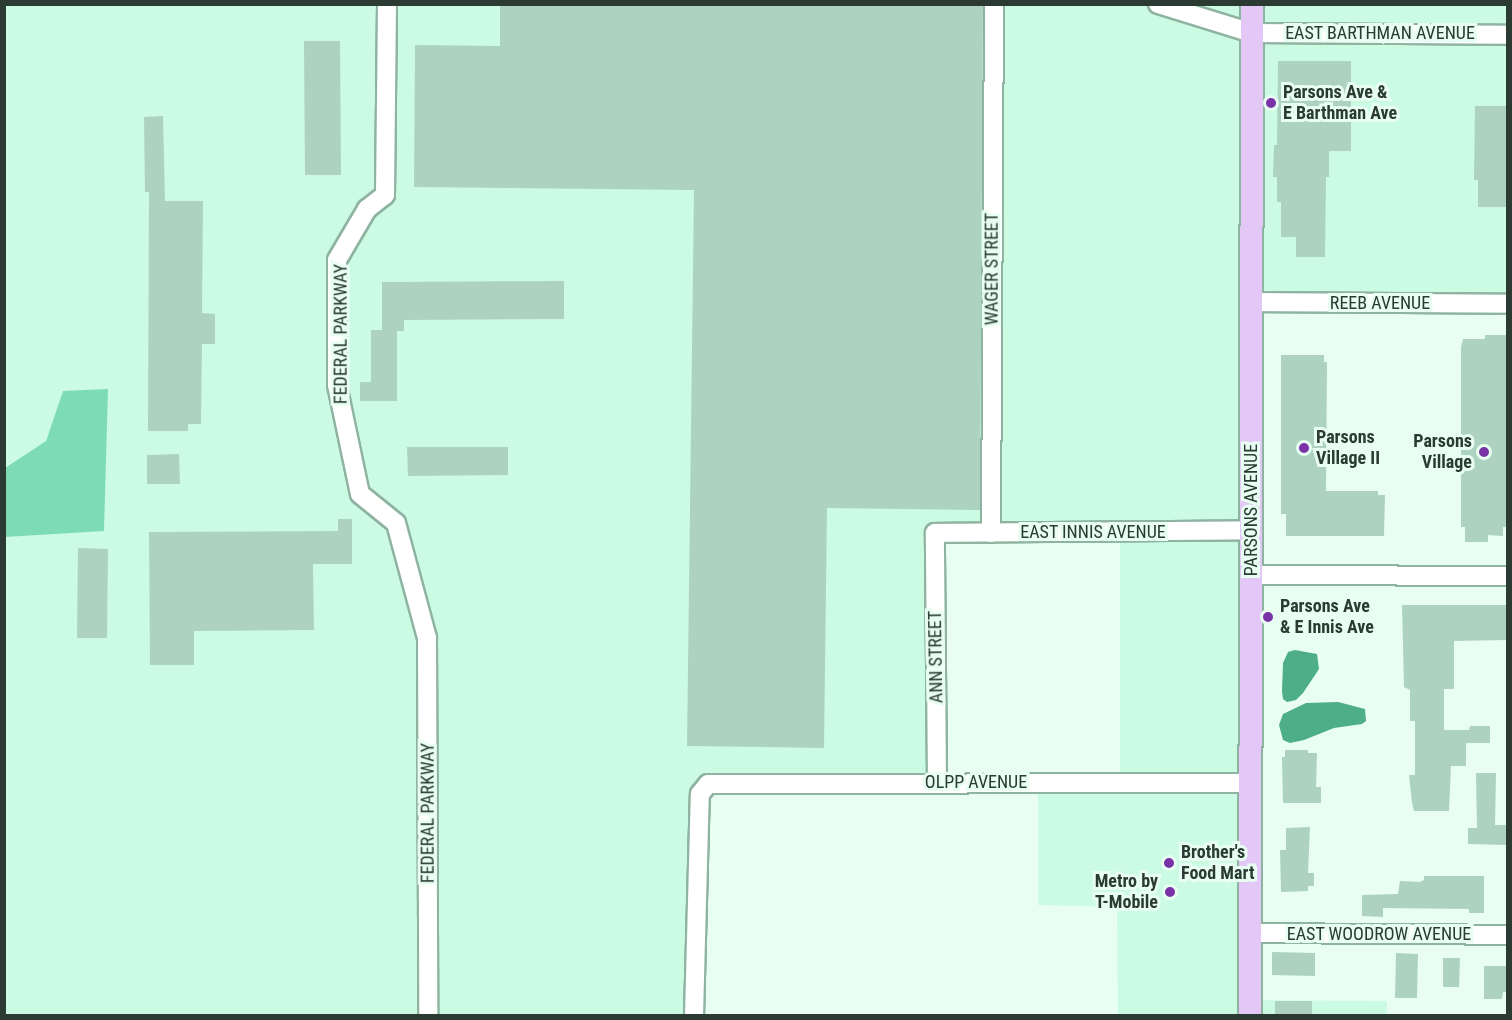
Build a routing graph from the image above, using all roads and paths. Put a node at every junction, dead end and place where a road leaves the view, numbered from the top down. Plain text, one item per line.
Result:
1 (387, 4) edge
2 (994, 4) edge
3 (1158, 4) edge
4 (1252, 4) edge
5 (1252, 33) junction
6 (1508, 34) edge
7 (1252, 302) junction
8 (1508, 304) edge
9 (1252, 530) junction
10 (991, 532) junction
11 (935, 533) joint
12 (1251, 575) junction
13 (1508, 576) edge
14 (938, 782) junction
15 (1251, 783) junction
16 (1250, 933) junction
17 (1508, 935) edge
18 (428, 1016) edge
19 (694, 1016) edge
20 (1250, 1016) edge

1 - 18 street, FEDERAL PARKWAY
2 - 10 street, WAGER STREET
3 - 5 street, EAST BARTHMAN AVENUE
4 - 5 main road, PARSONS AVENUE
5 - 6 street, EAST BARTHMAN AVENUE
5 - 7 main road, PARSONS AVENUE
7 - 8 street, REEB AVENUE
7 - 9 main road, PARSONS AVENUE
9 - 10 street, EAST INNIS AVENUE
9 - 12 main road, PARSONS AVENUE
10 - 11 street, EAST INNIS AVENUE
11 - 14 street, ANN STREET
12 - 13 street
12 - 15 main road, PARSONS AVENUE
14 - 15 street, OLPP AVENUE
14 - 19 street, OLPP AVENUE
15 - 16 main road, PARSONS AVENUE
16 - 17 street, EAST WOODROW AVENUE
16 - 20 main road, PARSONS AVENUE

